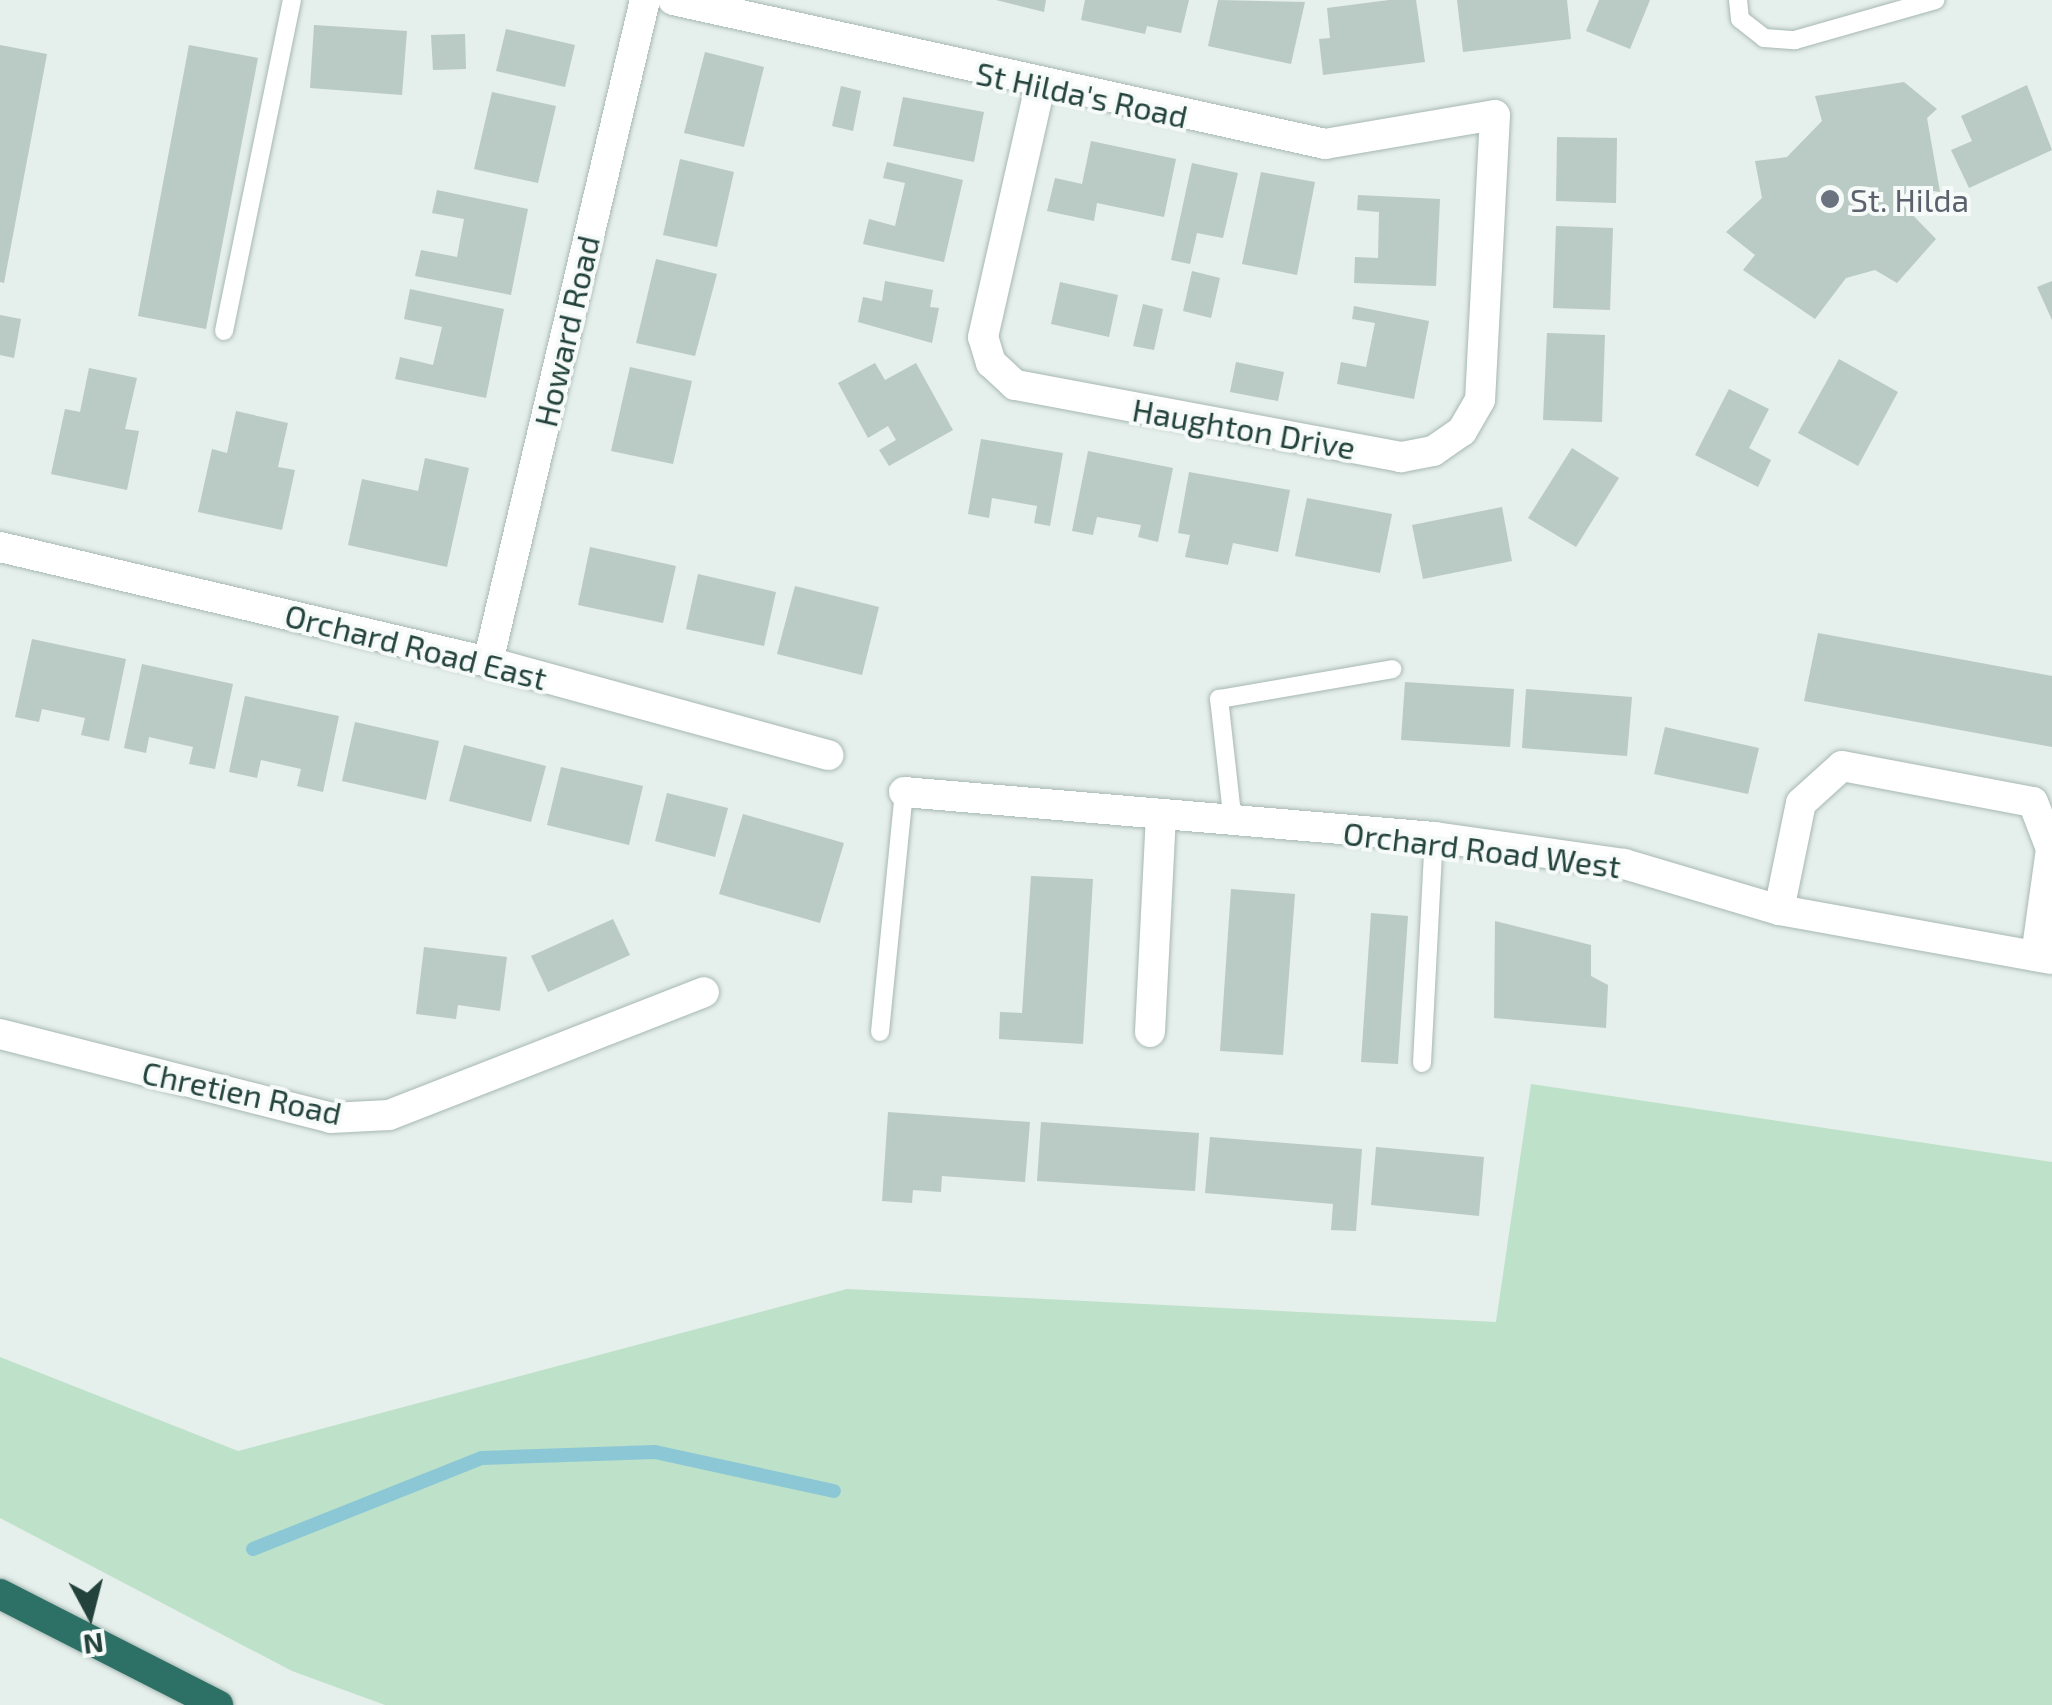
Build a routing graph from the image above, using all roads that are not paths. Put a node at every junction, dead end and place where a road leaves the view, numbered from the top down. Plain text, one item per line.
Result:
1 (292, 0) edge
2 (644, 0) edge
3 (672, 0) edge
4 (1738, 0) edge
5 (1935, 0) edge
6 (1040, 87) junction
7 (1496, 115) joint
8 (224, 331) dead end
9 (0, 546) edge
10 (488, 662) junction
11 (1392, 669) dead end
12 (829, 755) dead end
13 (904, 792) joint
14 (1161, 818) junction
15 (1234, 823) junction
16 (1434, 838) junction
17 (1779, 910) junction
18 (2044, 958) edge
19 (704, 992) dead end
20 (880, 1032) dead end
21 (1150, 1032) dead end
22 (0, 1034) edge
23 (1422, 1063) dead end
24 (0, 1594) edge
25 (218, 1705) edge

1 - 8 lane
2 - 10 street, Howard Road
3 - 6 street, St Hilda's Road
4 - 5 lane
6 - 7 street, St Hilda's Road
6 - 7 street, Haughton Drive
9 - 10 street, Orchard Road East
10 - 12 street, Orchard Road East
11 - 15 lane
13 - 14 street, Orchard Road West
13 - 20 lane
14 - 15 street, Orchard Road West
14 - 21 street
15 - 16 street, Orchard Road West
16 - 17 street, Orchard Road West
16 - 23 lane
17 - 18 street, Orchard Road West
17 - 18 street
19 - 22 street, Chretien Road
24 - 25 highway

